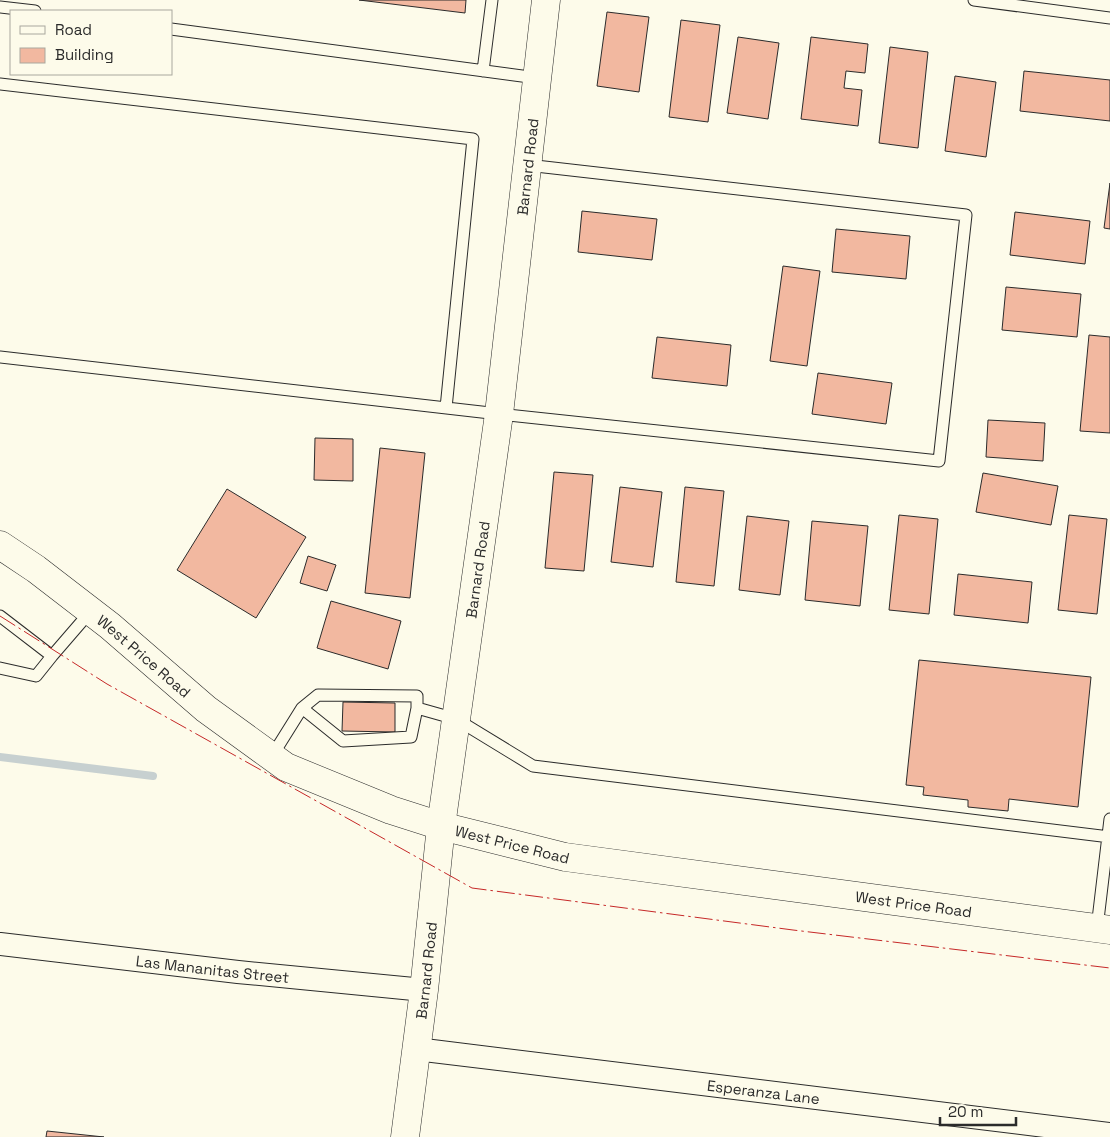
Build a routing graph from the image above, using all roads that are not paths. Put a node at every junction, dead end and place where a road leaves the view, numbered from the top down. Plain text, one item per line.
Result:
1 (492, 0) edge
2 (546, 0) edge
3 (974, 0) edge
4 (0, 7) edge
5 (26, 10) edge
6 (1110, 18) edge
7 (172, 30) edge
8 (484, 71) junction
9 (537, 78) junction
10 (0, 84) edge
11 (527, 166) junction
12 (0, 357) edge
13 (446, 408) junction
14 (500, 414) junction
15 (0, 544) edge
16 (91, 611) junction
17 (0, 616) edge
18 (52, 656) junction
19 (0, 668) edge
20 (302, 708) junction
21 (417, 708) junction
22 (456, 719) junction
23 (272, 756) junction
24 (1110, 819) edge
25 (441, 826) junction
26 (1109, 837) edge
27 (1103, 929) edge
28 (0, 944) edge
29 (424, 990) junction
30 (416, 1049) junction
31 (1110, 1134) edge
32 (405, 1137) edge

1 - 8 lane
2 - 9 main road, Barnard Road
3 - 6 lane
4 - 5 lane
7 - 8 lane
8 - 9 lane
9 - 11 main road, Barnard Road
10 - 13 lane
11 - 14 main road, Barnard Road
11 - 14 lane
12 - 13 lane
13 - 14 lane
14 - 22 main road, Barnard Road
15 - 16 main road, West Price Road
16 - 18 lane
16 - 23 main road, West Price Road
17 - 18 lane
18 - 19 lane
20 - 21 lane
20 - 21 lane
20 - 23 lane
21 - 22 lane
22 - 25 main road, Barnard Road
22 - 26 lane
23 - 25 main road, West Price Road
24 - 26 lane
25 - 27 main road, West Price Road
25 - 29 main road, Barnard Road
26 - 27 lane
28 - 29 street, Las Mananitas Street
29 - 30 main road, Barnard Road
30 - 31 street, Esperanza Lane
30 - 32 main road, Barnard Road

